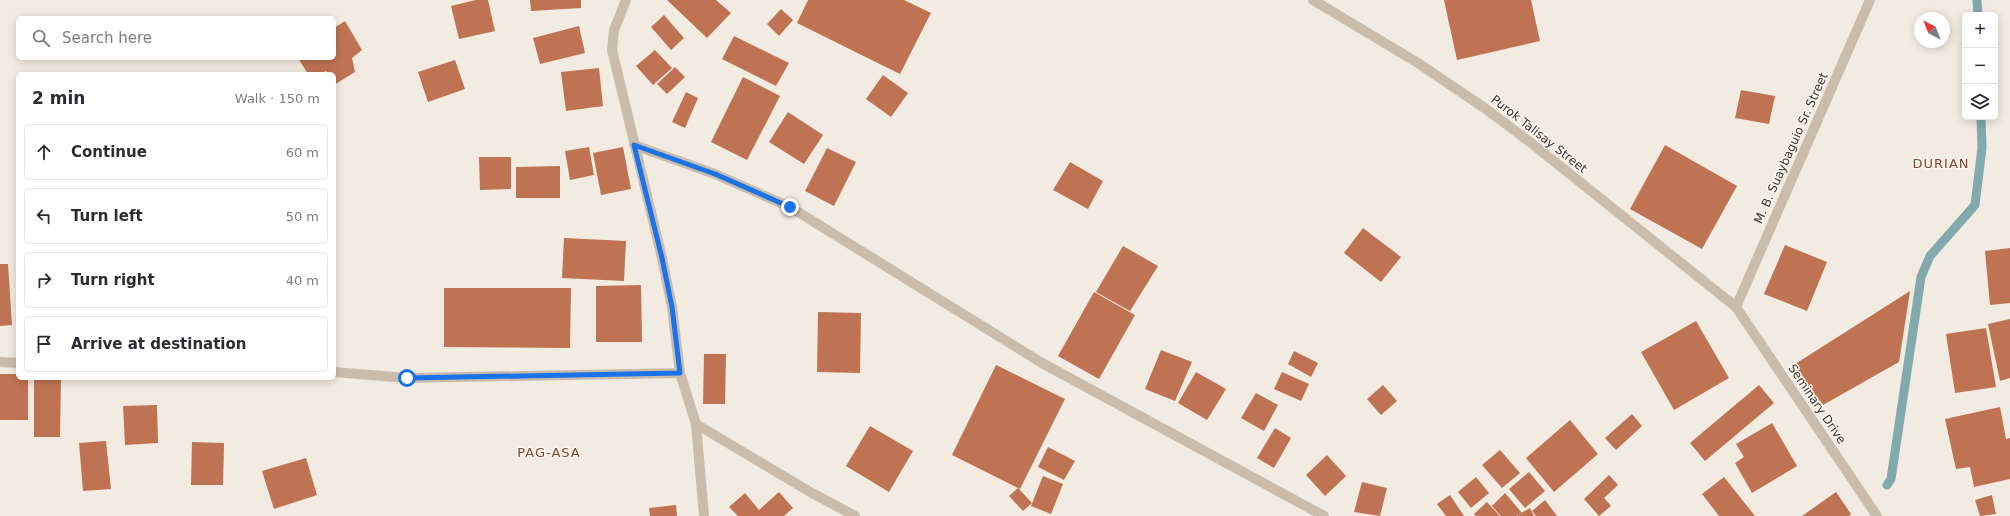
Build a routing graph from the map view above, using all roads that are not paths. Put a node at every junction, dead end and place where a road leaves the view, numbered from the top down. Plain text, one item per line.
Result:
1 (626, 0) edge
2 (1313, 0) edge
3 (1870, 0) edge
4 (634, 145) junction
5 (1736, 307) junction
6 (0, 362) edge
7 (16, 363) edge
8 (336, 372) edge
9 (680, 373) junction
10 (696, 424) junction
11 (704, 516) edge
12 (855, 516) edge
13 (1324, 516) edge
14 (1877, 516) edge

1 - 4 street
2 - 5 street, Purok Talisay Street
3 - 5 street, M. B. Suaybaguio Sr. Street
4 - 9 street
4 - 13 street
5 - 14 street, Seminary Drive
6 - 7 street
8 - 9 street
9 - 10 street
10 - 11 street
10 - 12 street

